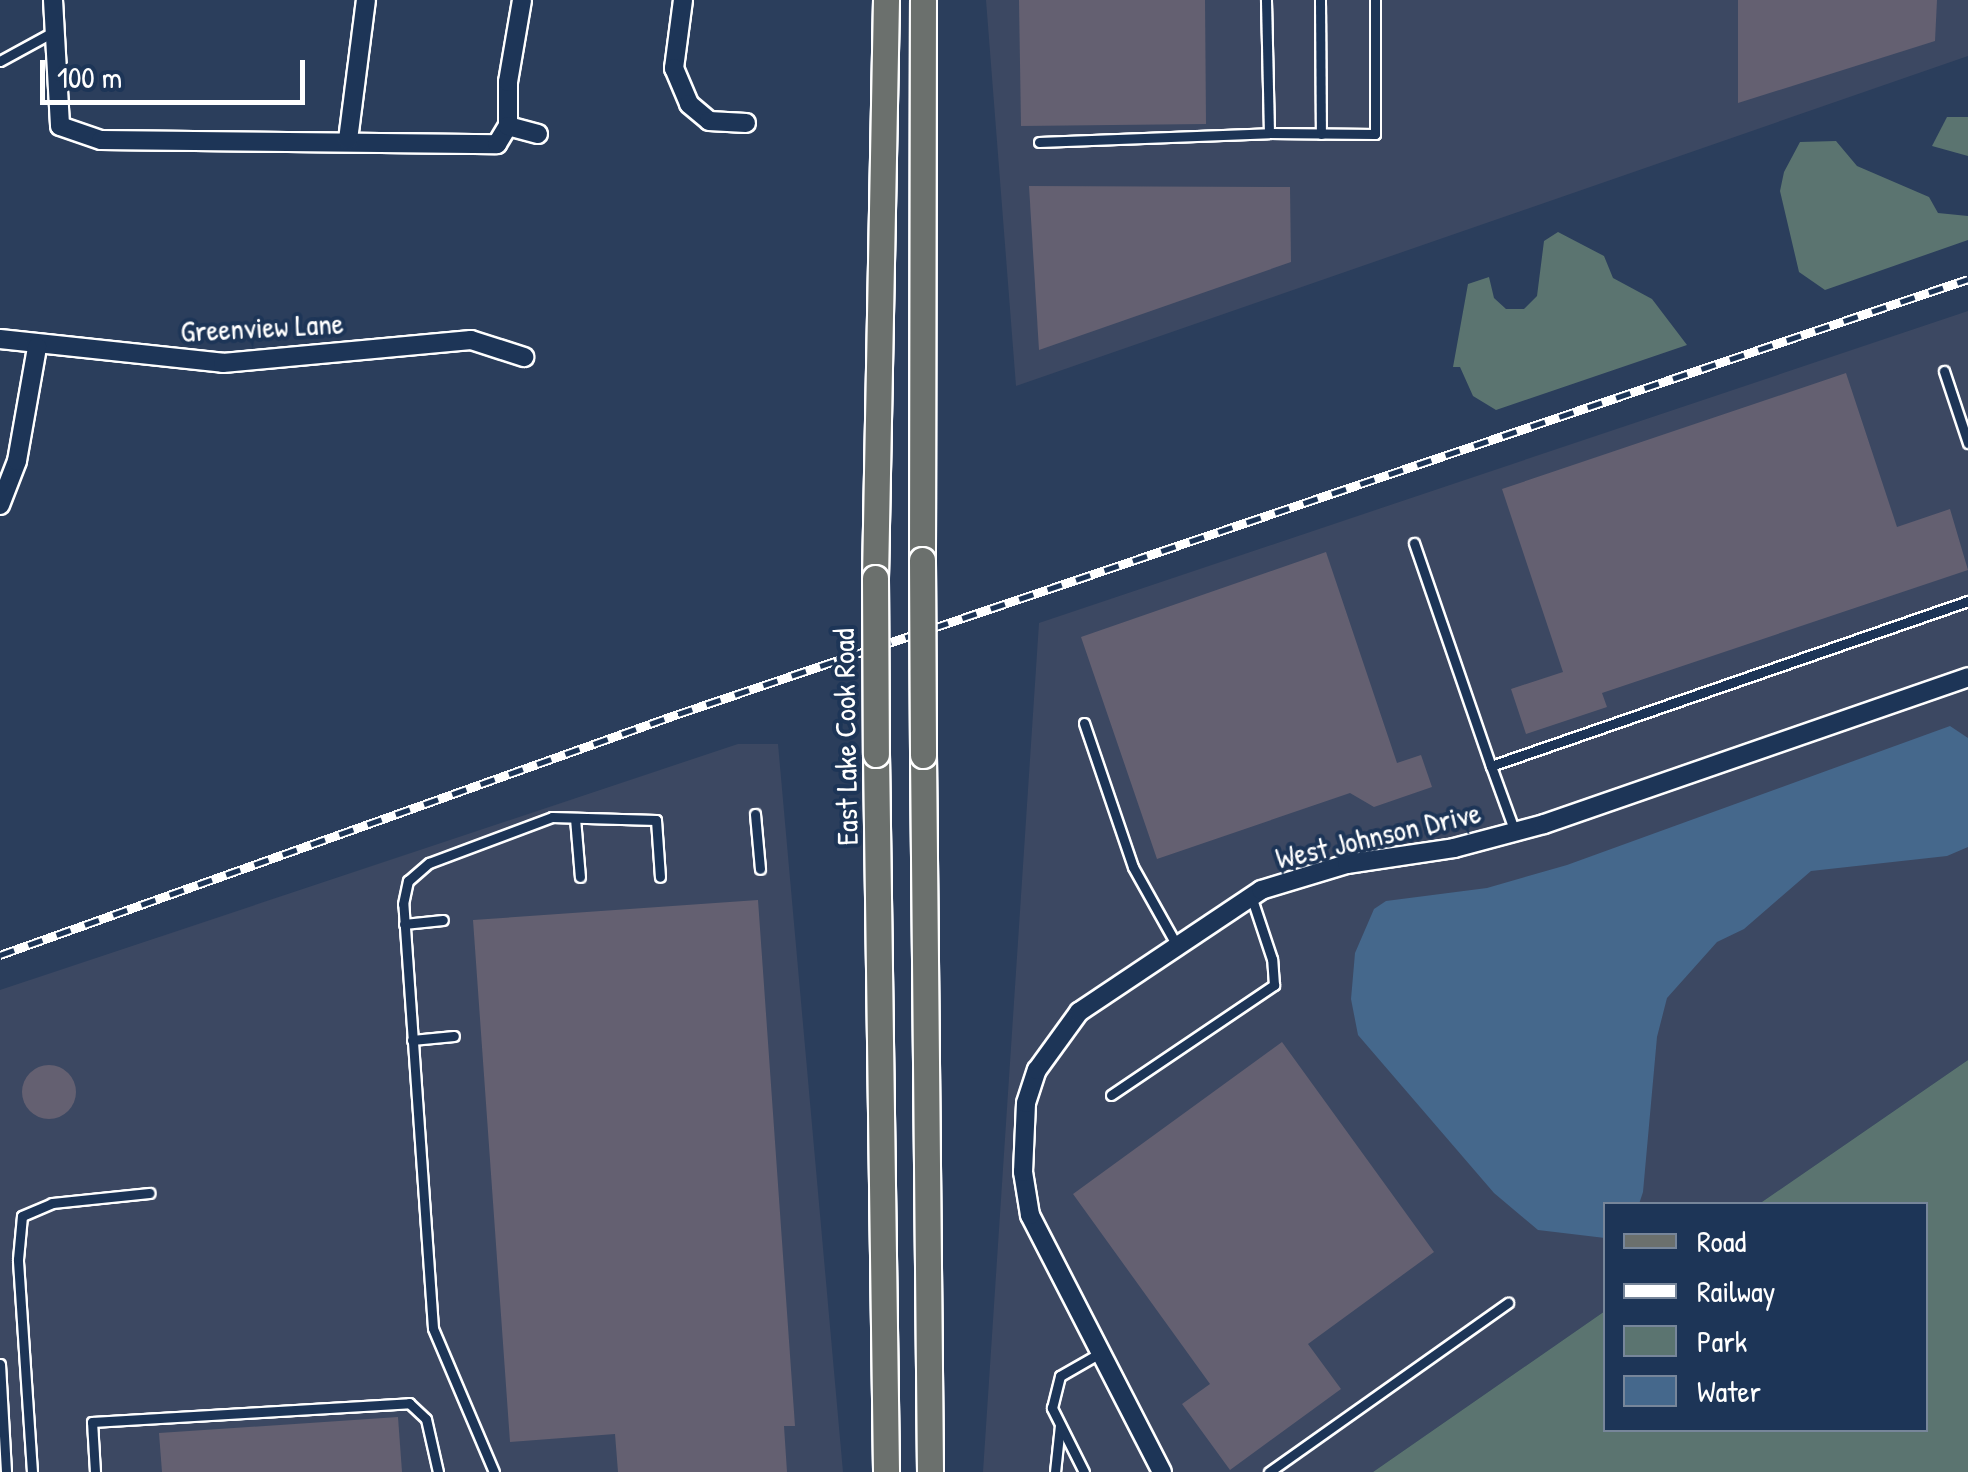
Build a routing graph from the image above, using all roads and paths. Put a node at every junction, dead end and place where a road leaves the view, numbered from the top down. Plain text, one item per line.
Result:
1 (53, 0) edge
2 (366, 0) edge
3 (522, 0) edge
4 (683, 0) edge
5 (886, 0) edge
6 (923, 0) edge
7 (1266, 0) edge
8 (1320, 0) edge
9 (1375, 0) edge
10 (53, 32) junction
11 (0, 60) edge
12 (746, 123) dead end
13 (508, 126) junction
14 (1269, 133) junction
15 (538, 134) dead end
16 (1321, 134) junction
17 (348, 140) junction
18 (1038, 142) dead end
19 (0, 339) edge
20 (37, 347) junction
21 (524, 357) dead end
22 (1944, 371) dead end
23 (1968, 443) edge
24 (0, 505) edge
25 (1414, 543) dead end
26 (1968, 600) edge
27 (1968, 677) edge
28 (1084, 723) dead end
29 (1491, 766) junction
30 (754, 814) dead end
31 (575, 818) junction
32 (1516, 832) junction
33 (760, 869) dead end
34 (580, 877) dead end
35 (660, 877) dead end
36 (1251, 896) junction
37 (443, 920) dead end
38 (404, 924) junction
39 (1176, 944) junction
40 (454, 1036) dead end
41 (412, 1040) junction
42 (1111, 1095) dead end
43 (149, 1193) dead end
44 (1508, 1303) dead end
45 (1103, 1352) junction
46 (0, 1364) edge
47 (1060, 1424) junction
48 (6, 1472) edge
49 (32, 1472) edge
50 (95, 1472) edge
51 (438, 1472) edge
52 (494, 1472) edge
53 (886, 1472) edge
54 (930, 1472) edge
55 (1055, 1472) edge
56 (1084, 1472) edge
57 (1162, 1472) edge
58 (1270, 1472) edge

1 - 10 street
2 - 17 street
3 - 13 street
4 - 12 street
5 - 53 main road, East Lake Cook Road, bridge
6 - 54 main road, bridge
7 - 14 lane
8 - 16 lane
9 - 16 lane
10 - 11 lane
10 - 17 street
13 - 15 street
13 - 17 street
14 - 16 lane
14 - 18 lane
19 - 20 street, Greenview Lane
20 - 21 street, Greenview Lane
20 - 24 street
22 - 23 lane
25 - 29 lane
26 - 29 lane
27 - 32 street, West Johnson Drive
28 - 39 lane
29 - 32 lane
30 - 33 lane
31 - 34 lane
31 - 35 lane
31 - 38 lane
32 - 36 street, West Johnson Drive
36 - 39 street, West Johnson Drive
36 - 42 lane
37 - 38 lane
38 - 41 lane
39 - 45 street, West Johnson Drive
40 - 41 lane
41 - 52 lane
43 - 49 lane
44 - 58 lane
45 - 47 lane
45 - 57 street, West Johnson Drive
46 - 48 lane
47 - 55 lane
47 - 56 lane
50 - 51 lane

